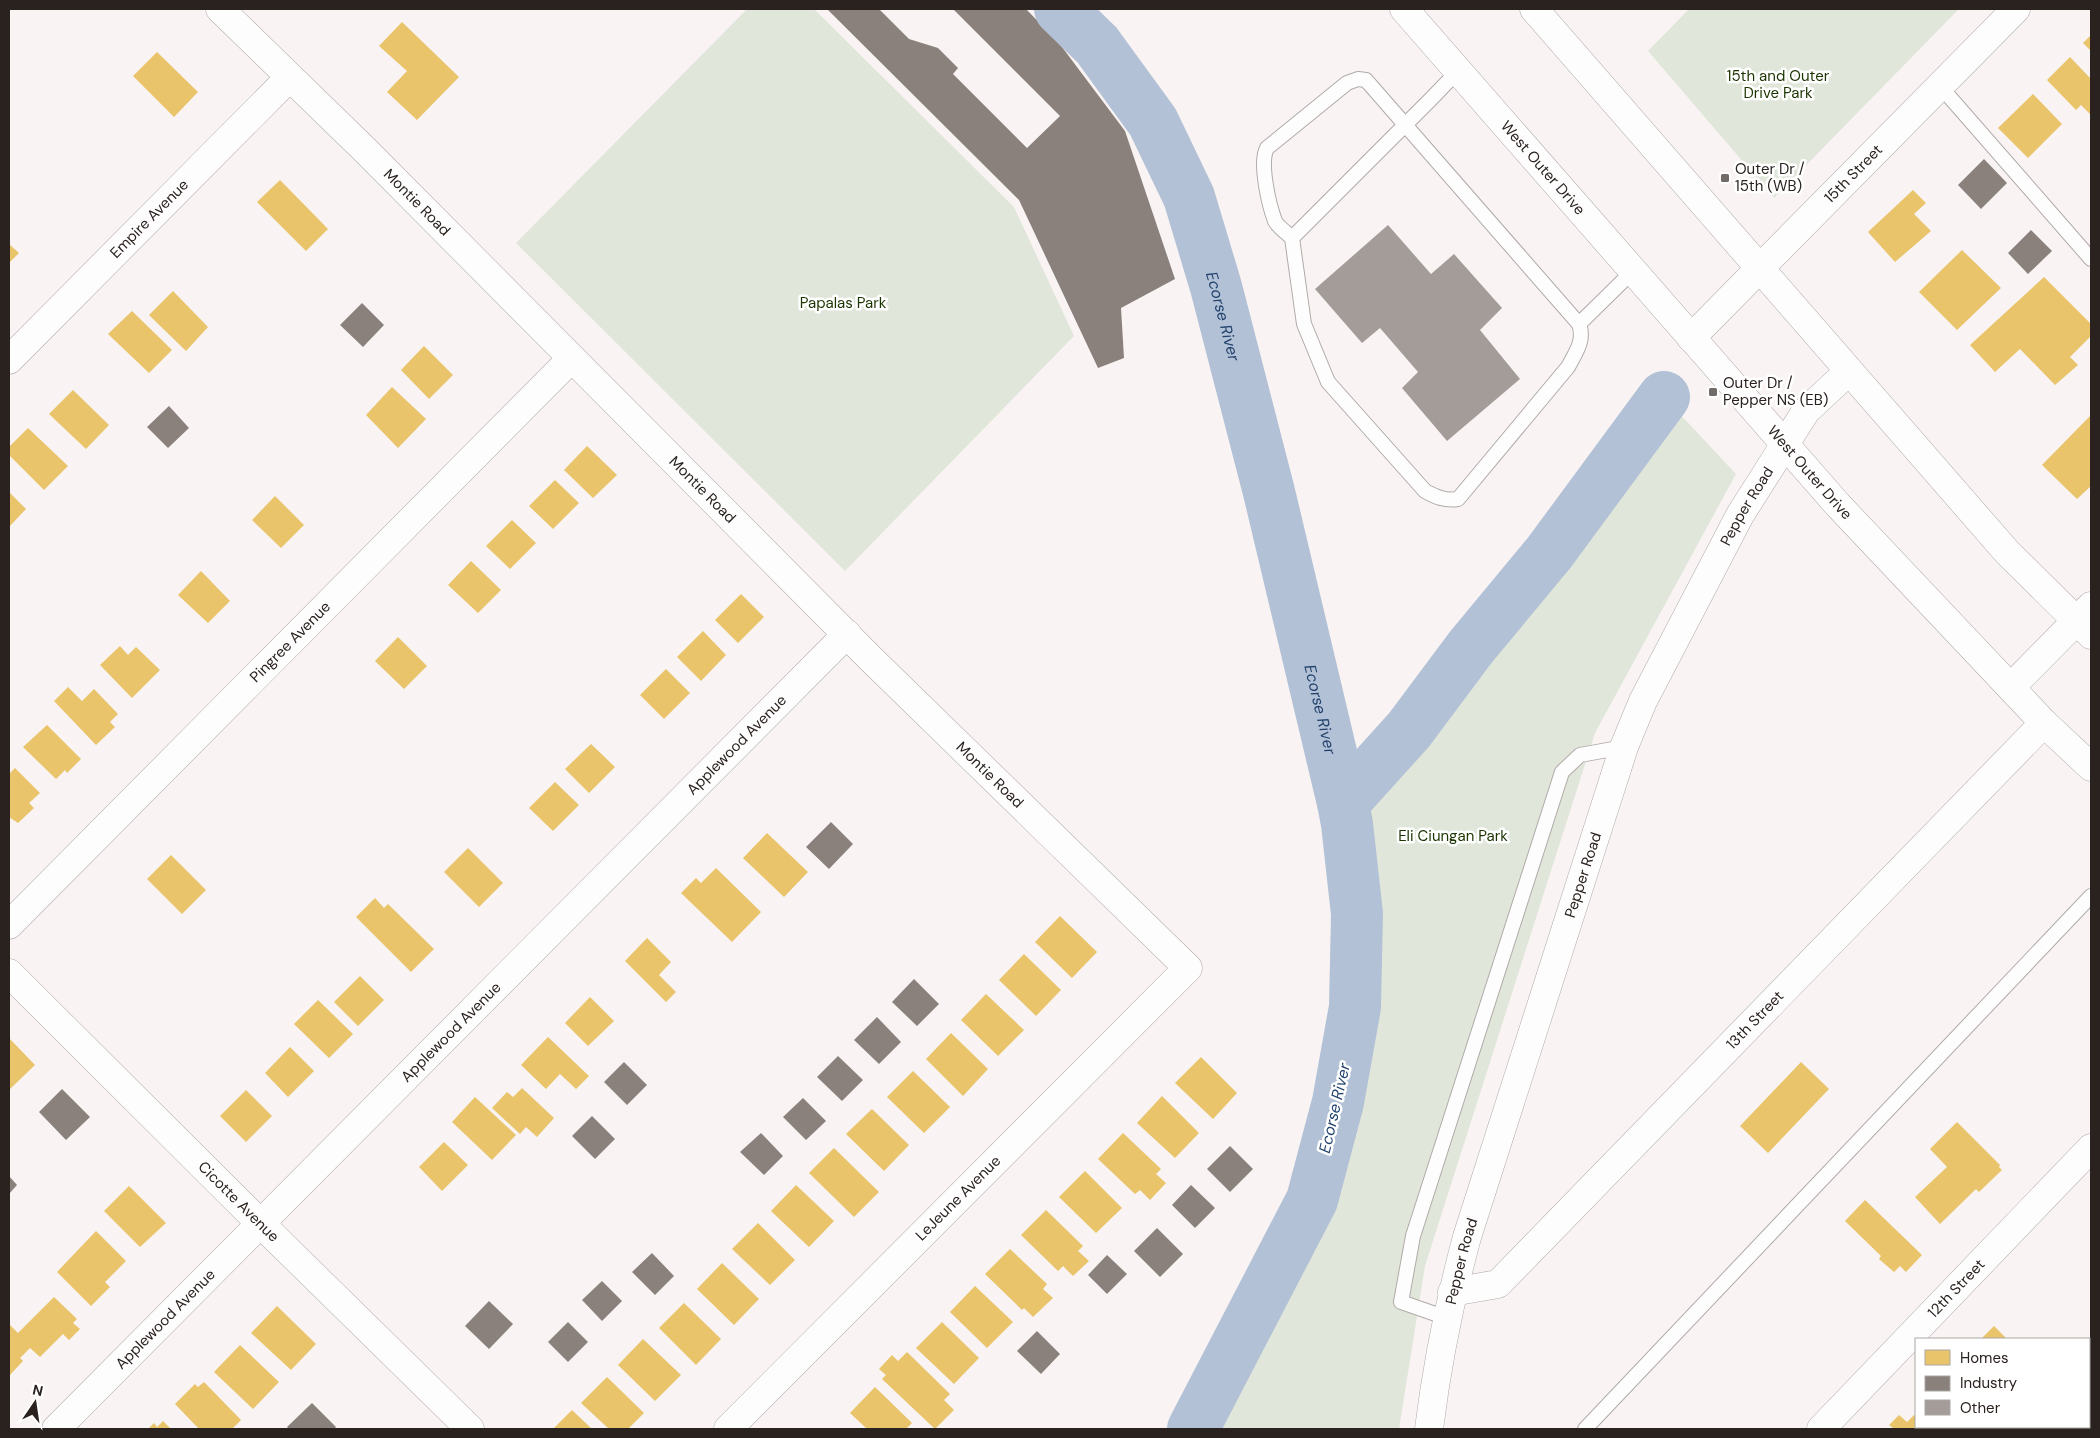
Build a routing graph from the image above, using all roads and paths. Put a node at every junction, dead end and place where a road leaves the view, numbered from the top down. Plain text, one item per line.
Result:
1 (220, 9) edge
2 (1534, 9) edge
3 (2016, 9) edge
4 (1409, 10) edge
5 (1458, 71) junction
6 (290, 77) junction
7 (1940, 86) junction
8 (1406, 124) junction
9 (1292, 238) junction
10 (2091, 259) edge
11 (1760, 269) junction
12 (1633, 271) junction
13 (1579, 324) junction
14 (1691, 338) junction
15 (571, 359) junction
16 (9, 360) edge
17 (1849, 371) junction
18 (1784, 444) junction
19 (2086, 621) edge
20 (847, 634) junction
21 (2011, 687) junction
22 (2044, 723) junction
23 (1624, 747) junction
24 (2091, 767) edge
25 (2091, 896) edge
26 (9, 925) edge
27 (1188, 968) joint
28 (9, 973) edge
29 (2091, 1148) edge
30 (261, 1224) junction
31 (1449, 1305) junction
32 (56, 1429) edge
33 (470, 1429) edge
34 (728, 1429) edge
35 (1429, 1429) edge
36 (1585, 1429) edge
37 (1821, 1429) edge

1 - 6 street, Montie Road
2 - 11 street
3 - 7 street, 15th Street
4 - 5 street, West Outer Drive
5 - 8 lane
5 - 12 street, West Outer Drive
6 - 15 street, Montie Road
6 - 16 street, Empire Avenue
7 - 10 lane
7 - 11 street, 15th Street
8 - 9 lane
8 - 9 lane
8 - 13 lane
9 - 13 lane
11 - 14 street, 15th Street
11 - 17 street
12 - 13 lane
12 - 14 street, West Outer Drive
14 - 18 street, West Outer Drive
15 - 20 street, Montie Road
15 - 26 street, Pingree Avenue
17 - 18 street, Pepper Road
17 - 19 street
18 - 21 street, West Outer Drive
18 - 23 street, Pepper Road
19 - 21 street
20 - 27 street, Montie Road
20 - 30 street, Applewood Avenue
21 - 22 street, West Outer Drive
22 - 24 street, West Outer Drive
22 - 31 street, 13th Street
23 - 31 street, Pepper Road
23 - 31 lane
25 - 36 lane
27 - 34 street, LeJeune Avenue
28 - 30 street, Cicotte Avenue
29 - 37 street, 12th Street
30 - 32 street, Applewood Avenue
30 - 33 street, Cicotte Avenue
31 - 35 street, Pepper Road

